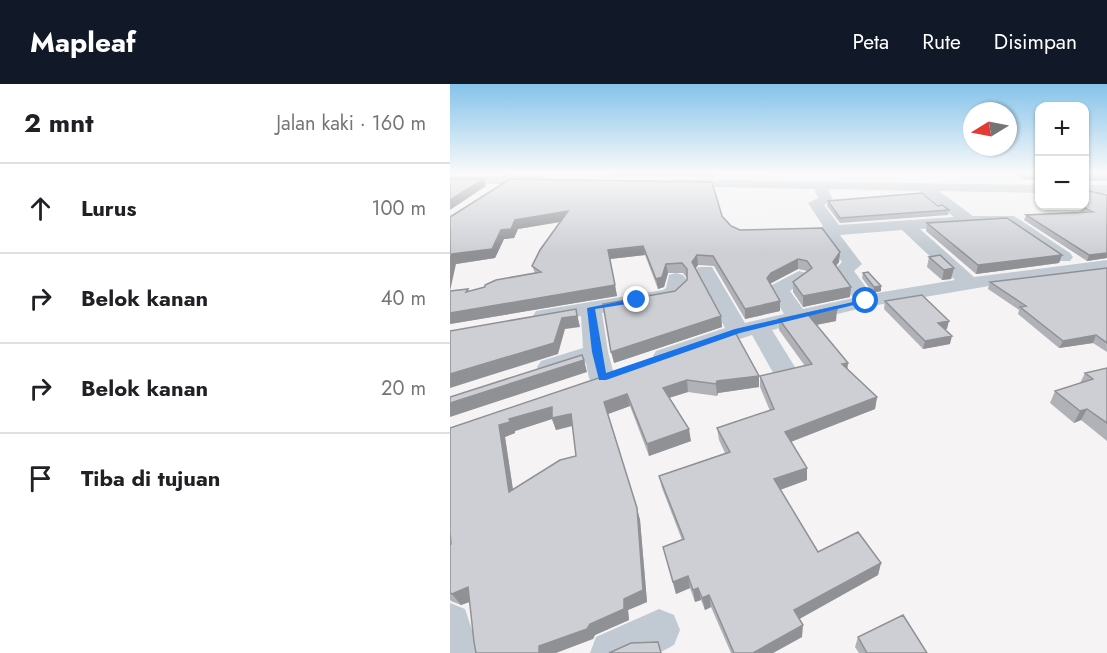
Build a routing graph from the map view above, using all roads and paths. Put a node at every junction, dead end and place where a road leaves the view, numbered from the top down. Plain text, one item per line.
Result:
1 (826, 200) edge
2 (941, 200) edge
3 (969, 221) junction
4 (906, 225) junction
5 (828, 231) junction
6 (1107, 266) edge
7 (1081, 268) junction
8 (705, 271) dead end
9 (799, 277) edge
10 (676, 279) dead end
11 (971, 283) junction
12 (866, 301) junction
13 (591, 308) junction
14 (796, 316) junction
15 (523, 320) edge
16 (748, 328) junction
17 (596, 352) junction
18 (647, 362) edge
19 (625, 370) edge
20 (785, 372) edge
21 (529, 374) edge
22 (450, 624) edge
23 (659, 630) dead end
24 (458, 653) edge
25 (612, 653) edge

1 - 5 street
2 - 3 street
3 - 4 street
3 - 7 street
4 - 5 street
4 - 11 street
5 - 12 street
6 - 7 street
7 - 11 street
8 - 16 street
9 - 14 street
10 - 13 street
11 - 12 street
12 - 14 street
13 - 15 street
13 - 17 street
14 - 16 street
16 - 18 street
16 - 20 street
17 - 19 street
17 - 21 street
22 - 24 street
23 - 25 street

